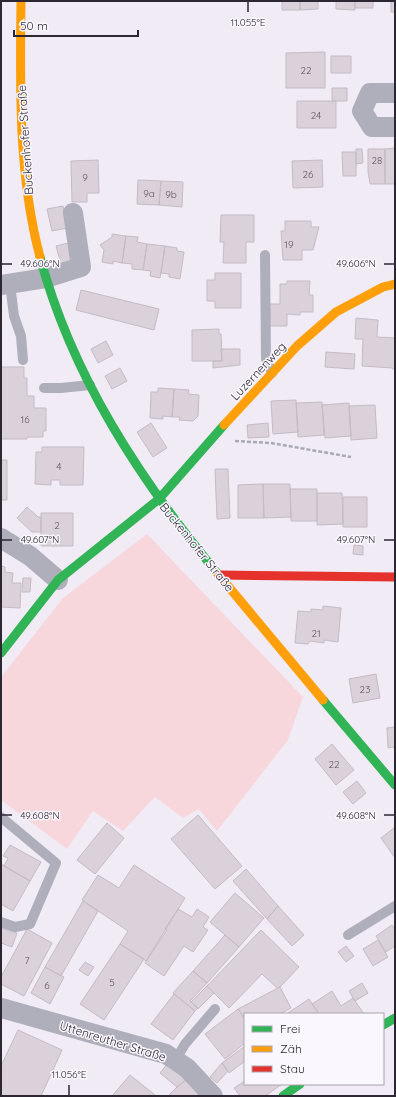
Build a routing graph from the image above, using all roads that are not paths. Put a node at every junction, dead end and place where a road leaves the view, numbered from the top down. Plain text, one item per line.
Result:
1 (21, 1) edge
2 (395, 93) edge
3 (395, 128) edge
4 (73, 213) dead end
5 (265, 255) dead end
6 (46, 278) junction
7 (6, 284) edge
8 (395, 284) edge
9 (23, 360) dead end
10 (272, 373) junction
11 (90, 385) junction
12 (44, 388) dead end
13 (160, 499) junction
14 (1, 538) edge
15 (220, 575) junction
16 (395, 577) edge
17 (58, 580) junction
18 (1, 653) edge
19 (395, 785) edge
20 (1, 817) edge
21 (395, 906) edge
22 (1, 922) edge
23 (348, 935) dead end
24 (1, 1008) edge
25 (215, 1010) dead end
26 (395, 1018) edge
27 (384, 1024) edge
28 (175, 1061) junction
29 (299, 1085) edge
30 (213, 1096) edge
31 (283, 1096) edge

1 - 6 street, Buckenhofer Straße
2 - 3 street
4 - 6 street
5 - 10 lane
6 - 7 street
6 - 11 street, Buckenhofer Straße
7 - 9 lane
8 - 10 street, Luzernenweg
10 - 13 street, Luzernenweg
11 - 12 lane
11 - 13 street, Buckenhofer Straße
13 - 15 street, Buckenhofer Straße
13 - 17 street, Luzernenweg
14 - 17 street
15 - 16 street
15 - 19 street, Buckenhofer Straße
17 - 18 street, Luzernenweg
20 - 22 lane
21 - 23 lane
24 - 28 street, Uttenreuther Straße
25 - 28 lane
26 - 27 street
28 - 30 street, Uttenreuther Straße
29 - 31 street

